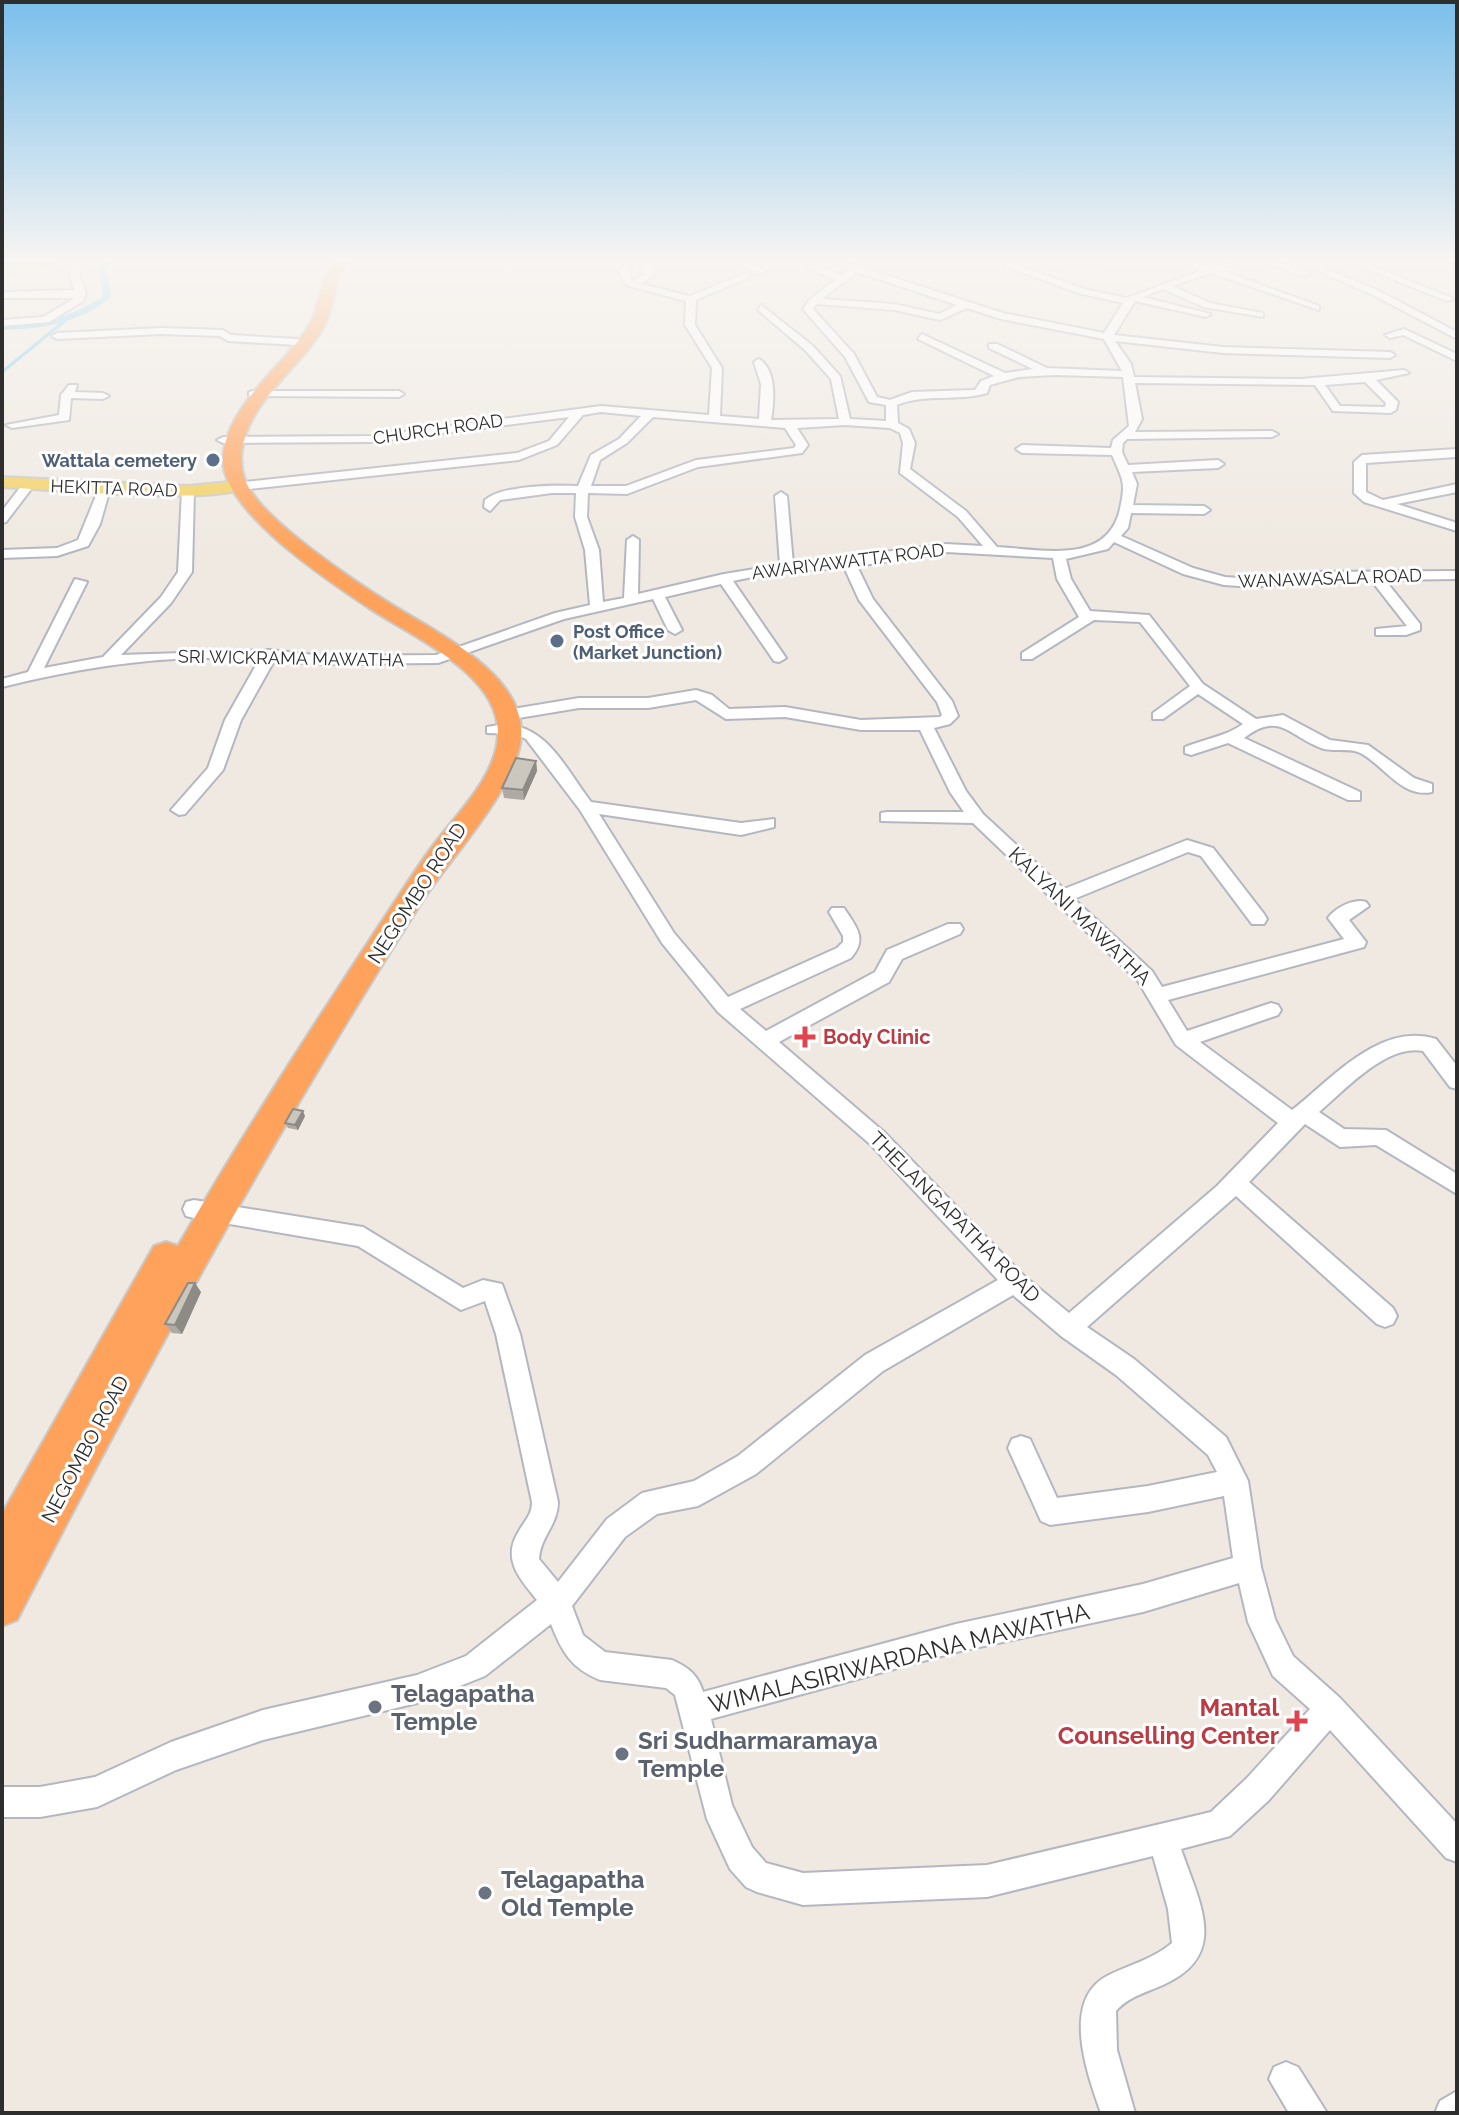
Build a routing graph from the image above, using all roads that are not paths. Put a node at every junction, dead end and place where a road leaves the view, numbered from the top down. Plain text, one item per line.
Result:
1 (286, 357) edge
2 (290, 357) edge
3 (710, 357) edge
4 (817, 357) edge
5 (850, 357) edge
6 (962, 357) edge
7 (1015, 357) edge
8 (1121, 357) edge
9 (759, 362) dead end
10 (1045, 371) junction
11 (1024, 373) junction
12 (1404, 373) dead end
13 (1002, 376) junction
14 (1127, 377) junction
15 (1368, 379) junction
16 (1317, 381) junction
17 (1038, 386) dead end
18 (258, 394) junction
19 (399, 394) dead end
20 (103, 396) dead end
21 (891, 403) junction
22 (580, 411) junction
23 (650, 413) junction
24 (714, 418) junction
25 (845, 422) junction
26 (764, 424) junction
27 (11, 425) edge
28 (789, 425) junction
29 (892, 425) junction
30 (1272, 434) dead end
31 (1127, 436) junction
32 (229, 440) junction
33 (1022, 449) dead end
34 (1116, 452) junction
35 (1457, 453) edge
36 (1218, 464) dead end
37 (1126, 469) junction
38 (5, 483) edge
39 (29, 484) junction
40 (233, 487) junction
41 (1457, 488) edge
42 (104, 489) junction
43 (583, 489) junction
44 (188, 491) junction
45 (781, 496) dead end
46 (1380, 503) junction
47 (490, 507) dead end
48 (1126, 509) junction
49 (1204, 510) dead end
50 (2, 519) edge
51 (1457, 527) edge
52 (1115, 538) junction
53 (633, 540) dead end
54 (993, 550) junction
55 (2, 554) edge
56 (1059, 555) junction
57 (849, 563) junction
58 (787, 567) junction
59 (1374, 575) junction
60 (1457, 575) edge
61 (724, 578) junction
62 (80, 582) dead end
63 (658, 596) junction
64 (631, 601) junction
65 (597, 608) junction
66 (1089, 617) junction
67 (675, 630) dead end
68 (1381, 632) dead end
69 (270, 654) junction
70 (445, 656) junction
71 (1027, 656) dead end
72 (779, 658) dead end
73 (108, 660) junction
74 (34, 674) junction
75 (2, 683) edge
76 (1198, 687) junction
77 (1158, 716) dead end
78 (1253, 724) junction
79 (503, 725) junction
80 (925, 725) junction
81 (1233, 739) junction
82 (1191, 750) dead end
83 (1426, 788) dead end
84 (1354, 796) dead end
85 (586, 807) junction
86 (179, 810) dead end
87 (887, 817) dead end
88 (977, 818) junction
89 (768, 823) dead end
90 (1062, 897) junction
91 (1360, 906) dead end
92 (838, 912) dead end
93 (1258, 919) dead end
94 (954, 929) dead end
95 (1160, 995) junction
96 (725, 1007) junction
97 (1271, 1010) dead end
98 (1183, 1040) junction
99 (764, 1041) junction
100 (1457, 1081) edge
101 (1298, 1118) junction
102 (1235, 1182) junction
103 (1457, 1185) edge
104 (204, 1212) junction
105 (1015, 1282) junction
106 (1385, 1316) dead end
107 (1069, 1328) junction
108 (1021, 1448) dead end
109 (1235, 1481) junction
110 (2, 1553) edge
111 (1248, 1567) junction
112 (557, 1602) junction
113 (2, 1605) edge
114 (1330, 1708) junction
115 (694, 1709) junction
116 (2, 1802) edge
117 (1163, 1840) junction
118 (1457, 1847) edge
119 (1286, 2079) dead end
120 (1457, 2108) edge
121 (1118, 2113) edge
122 (1310, 2113) edge
123 (1452, 2113) edge

1 - 18 highway
2 - 18 highway
3 - 24 street
4 - 25 street
5 - 21 street
6 - 13 street
7 - 10 street
8 - 14 street
9 - 26 street
10 - 11 street
10 - 14 street
11 - 13 street
11 - 17 street
12 - 15 street
13 - 21 street
14 - 16 street
14 - 31 street
15 - 16 street
15 - 16 street
18 - 19 street
18 - 32 highway
20 - 27 street
21 - 29 street
22 - 23 street, CHURCH ROAD
22 - 32 street, CHURCH ROAD
22 - 40 street
23 - 24 street, CHURCH ROAD
23 - 43 street
24 - 26 street, CHURCH ROAD
25 - 28 street, CHURCH ROAD
25 - 29 street, CHURCH ROAD
26 - 28 street, CHURCH ROAD
28 - 43 street
29 - 54 street
30 - 31 street
31 - 34 street
32 - 40 highway
33 - 34 street
34 - 37 street
35 - 46 street
36 - 37 street
37 - 48 street
38 - 39 main road, HEKITTA ROAD
39 - 42 main road, HEKITTA ROAD
39 - 50 street
40 - 44 main road, HEKITTA ROAD
40 - 70 highway
41 - 46 street
42 - 44 main road, HEKITTA ROAD
42 - 55 street
43 - 47 street
43 - 65 street
44 - 73 street
45 - 58 street
46 - 51 street
48 - 49 street
48 - 52 street
52 - 56 street, AWARIYAWATTA ROAD
52 - 59 street, WANAWASALA ROAD
53 - 64 street
54 - 56 street, AWARIYAWATTA ROAD
54 - 57 street, AWARIYAWATTA ROAD
56 - 66 street
57 - 58 street, AWARIYAWATTA ROAD
57 - 80 street
58 - 61 street, AWARIYAWATTA ROAD
59 - 60 street, WANAWASALA ROAD
59 - 68 street
61 - 63 street, AWARIYAWATTA ROAD
61 - 72 street
62 - 74 street
63 - 64 street, AWARIYAWATTA ROAD
63 - 67 street
64 - 65 street, AWARIYAWATTA ROAD
65 - 70 street, AWARIYAWATTA ROAD
66 - 71 street
66 - 76 street
69 - 70 street, SRI WICKRAMA MAWATHA
69 - 73 street, SRI WICKRAMA MAWATHA
69 - 86 street
70 - 79 highway
73 - 74 street, SRI WICKRAMA MAWATHA
74 - 75 street, SRI WICKRAMA MAWATHA
76 - 77 street
76 - 78 street
78 - 81 street
78 - 83 street
79 - 80 street
79 - 85 street, THELANGAPATHA ROAD
79 - 104 highway, NEGOMBO ROAD
80 - 88 street, KALYANI MAWATHA
81 - 82 street
81 - 84 street
85 - 89 street
85 - 96 street, THELANGAPATHA ROAD
87 - 88 street
88 - 90 street, KALYANI MAWATHA
90 - 93 street
90 - 95 street, KALYANI MAWATHA
91 - 95 street
92 - 96 street
94 - 99 street
95 - 98 street, KALYANI MAWATHA
96 - 99 street, THELANGAPATHA ROAD
97 - 98 street
98 - 101 street, KALYANI MAWATHA
99 - 105 street, THELANGAPATHA ROAD
100 - 101 street
101 - 102 street
101 - 103 street, KALYANI MAWATHA
102 - 106 street
102 - 107 street
104 - 110 highway, NEGOMBO ROAD
104 - 112 street, WIMALASIRIWARDANA MAWATHA
104 - 113 highway, NEGOMBO ROAD
105 - 107 street, THELANGAPATHA ROAD
105 - 112 street
107 - 109 street, THELANGAPATHA ROAD
108 - 109 street
109 - 111 street, THELANGAPATHA ROAD
111 - 114 street, THELANGAPATHA ROAD
111 - 115 street, WIMALASIRIWARDANA MAWATHA
112 - 115 street, WIMALASIRIWARDANA MAWATHA
112 - 116 street
114 - 117 street
114 - 118 street, THELANGAPATHA ROAD
115 - 117 street
117 - 121 street
119 - 122 street
120 - 123 street

